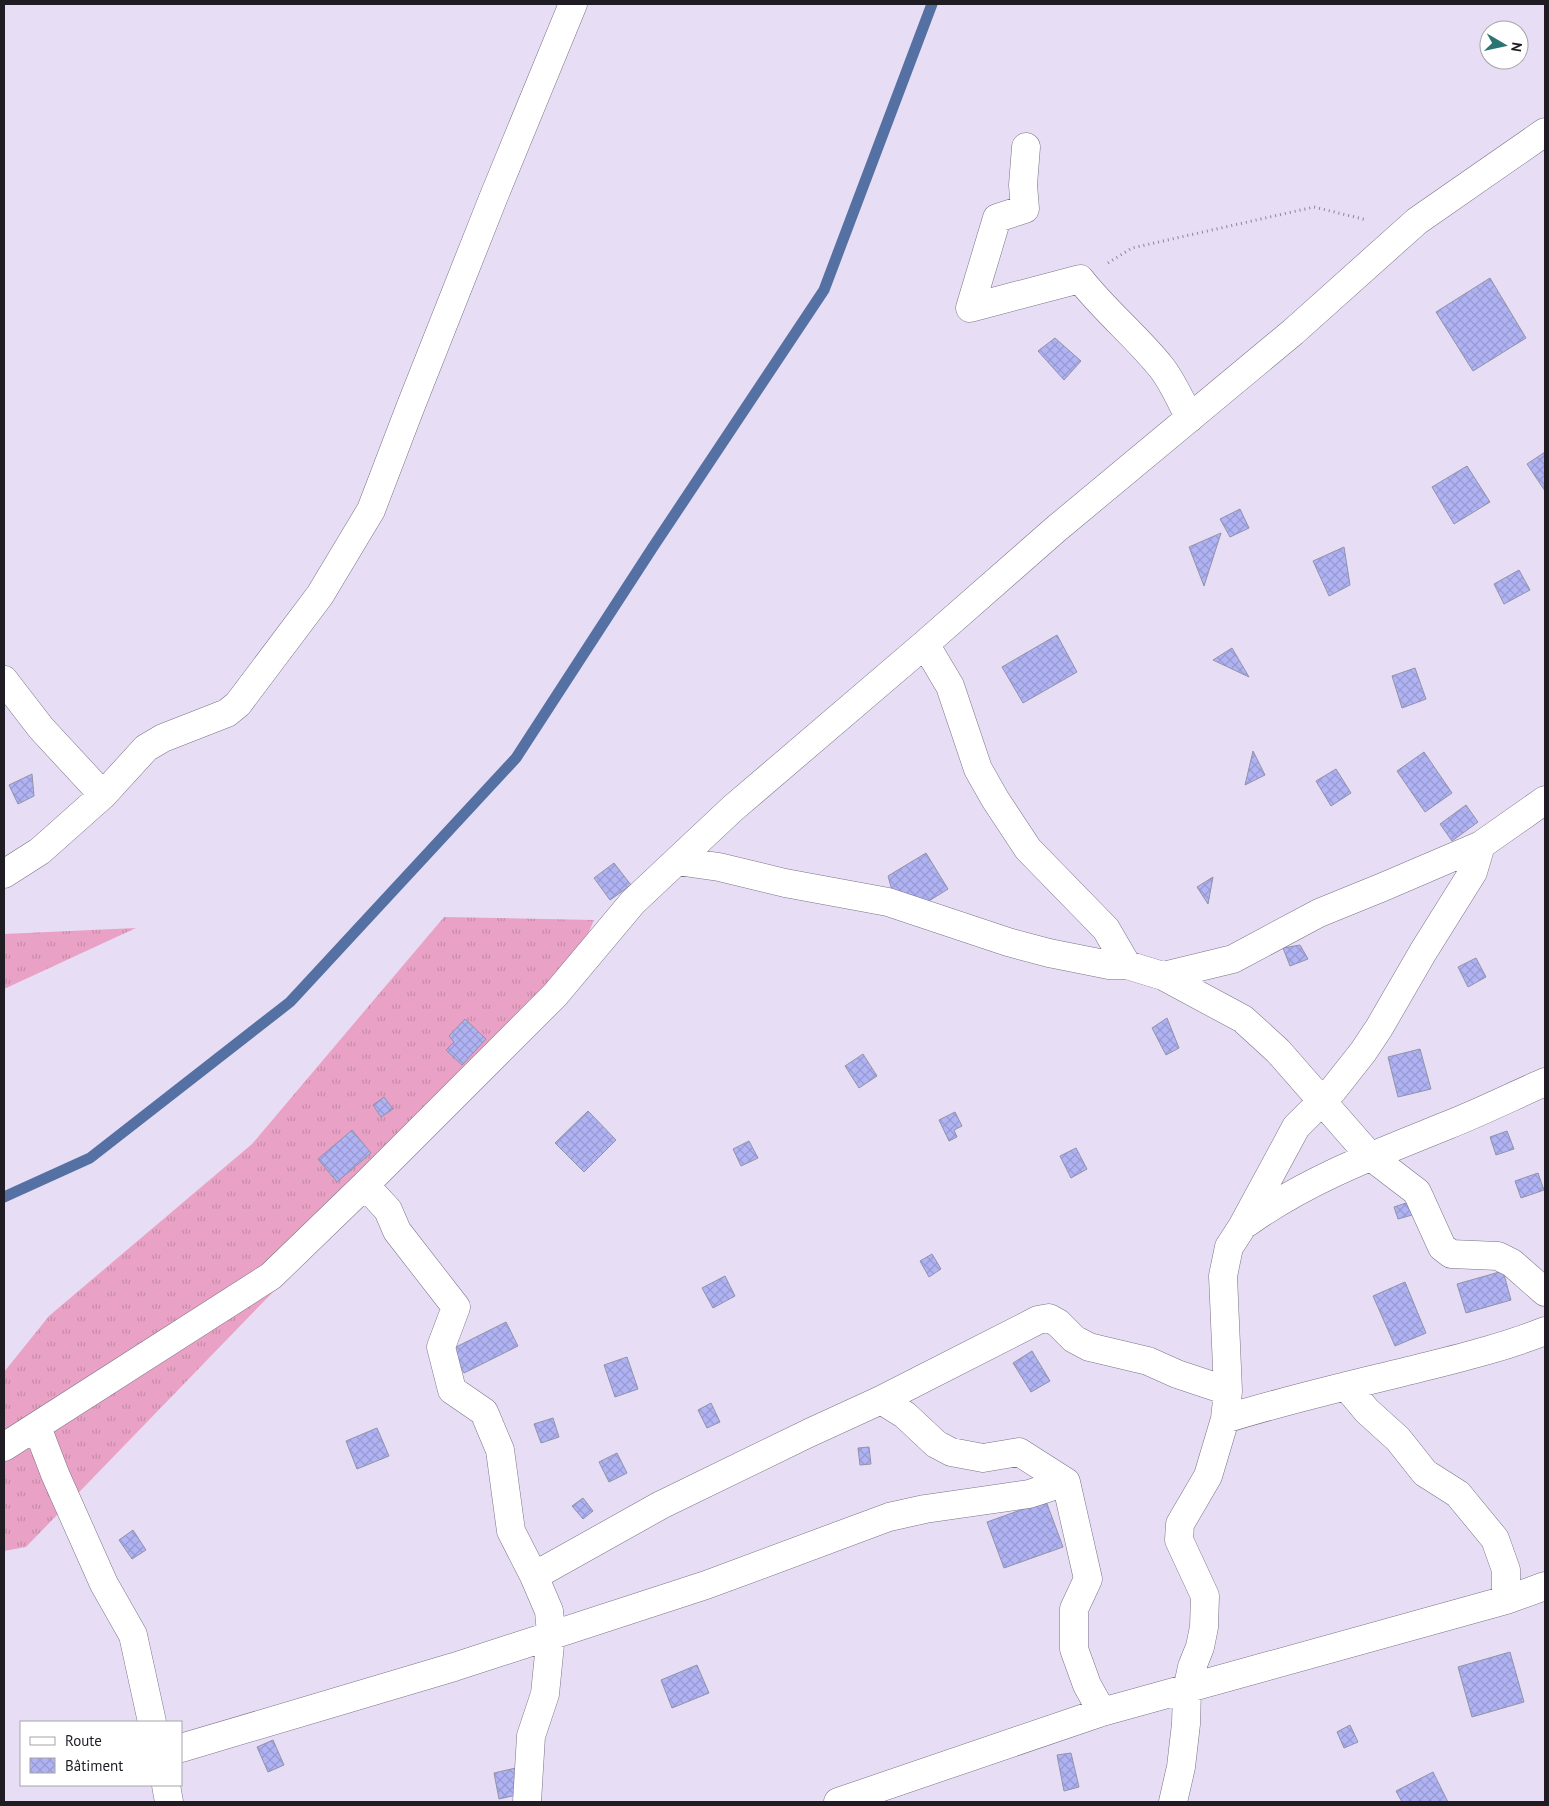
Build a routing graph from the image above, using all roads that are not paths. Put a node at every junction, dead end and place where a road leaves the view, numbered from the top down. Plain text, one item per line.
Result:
1 (573, 4) edge
2 (1543, 141) edge
3 (1026, 147) dead end
4 (1190, 418) junction
5 (925, 644) junction
6 (4, 680) edge
7 (103, 795) junction
8 (1545, 800) edge
9 (1481, 845) junction
10 (678, 861) junction
11 (4, 874) edge
12 (1127, 965) junction
13 (1162, 976) junction
14 (1545, 1082) edge
15 (1321, 1101) junction
16 (1370, 1156) junction
17 (365, 1186) junction
18 (1242, 1227) junction
19 (1545, 1292) edge
20 (1545, 1331) edge
21 (1346, 1386) junction
22 (1228, 1391) junction
23 (881, 1400) junction
24 (1225, 1419) junction
25 (37, 1427) junction
26 (4, 1447) edge
27 (1066, 1482) junction
28 (534, 1576) junction
29 (1545, 1586) edge
30 (1506, 1600) junction
31 (551, 1634) junction
32 (1187, 1690) junction
33 (1102, 1712) junction
34 (152, 1721) edge
35 (182, 1748) edge
36 (166, 1786) edge
37 (169, 1802) edge
38 (527, 1802) edge
39 (838, 1802) edge
40 (1173, 1802) edge

1 - 7 street
2 - 4 street
3 - 4 street
4 - 5 street
5 - 10 street
5 - 12 street
6 - 7 street
7 - 11 street
8 - 9 street
9 - 13 street
9 - 15 street
10 - 12 street
10 - 17 street
12 - 13 street
13 - 15 street
14 - 16 street
15 - 16 street
15 - 18 street
16 - 18 street
16 - 19 street
17 - 25 street
17 - 28 street
18 - 22 street
20 - 21 street
21 - 24 street
21 - 30 street
22 - 23 street
22 - 24 street
23 - 27 street
23 - 28 street
24 - 32 street
25 - 26 street
25 - 34 street
27 - 31 street
27 - 33 street
28 - 31 street
29 - 30 street
30 - 32 street
31 - 35 street
31 - 38 street
32 - 33 street
32 - 40 street
33 - 39 street
36 - 37 street

